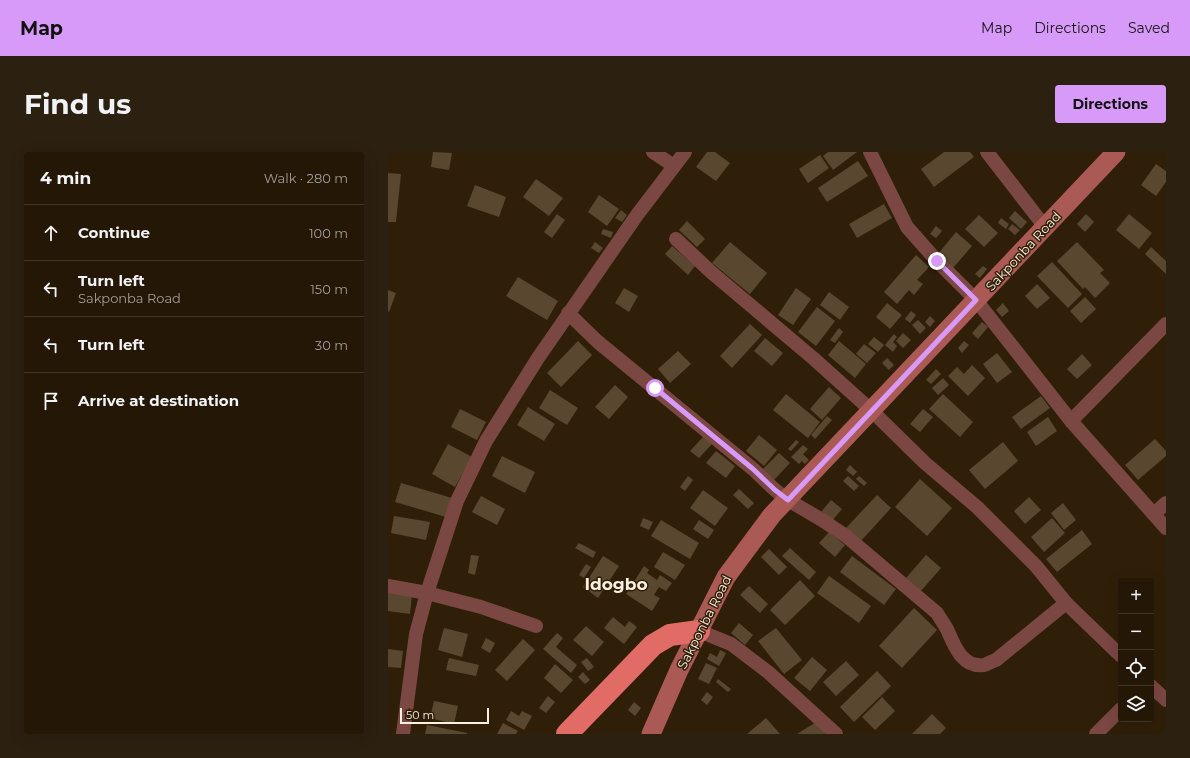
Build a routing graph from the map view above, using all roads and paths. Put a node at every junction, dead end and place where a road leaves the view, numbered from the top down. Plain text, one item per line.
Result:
1 (653, 152) edge
2 (685, 152) edge
3 (870, 152) edge
4 (987, 152) edge
5 (1116, 152) edge
6 (674, 166) junction
7 (1045, 227) junction
8 (676, 240) dead end
9 (976, 300) junction
10 (568, 314) junction
11 (1166, 324) edge
12 (872, 411) junction
13 (1071, 421) junction
14 (788, 500) junction
15 (1166, 504) edge
16 (1154, 514) junction
17 (1166, 528) edge
18 (388, 586) edge
19 (427, 593) junction
20 (1066, 603) junction
21 (536, 626) dead end
22 (699, 631) junction
23 (1118, 653) edge
24 (1154, 689) edge
25 (1166, 700) edge
26 (1118, 712) edge
27 (403, 734) edge
28 (567, 734) edge
29 (651, 734) edge
30 (836, 734) edge
31 (1096, 734) edge

1 - 6 street
2 - 6 street
3 - 9 street
4 - 7 street
5 - 7 main road, Sakponba Road
6 - 10 street
7 - 9 main road, Sakponba Road
8 - 12 street
9 - 12 main road, Sakponba Road
9 - 13 street
10 - 14 street
10 - 19 street
11 - 13 street
12 - 14 main road, Sakponba Road
12 - 20 street
13 - 16 street
14 - 20 street
14 - 22 main road, Sakponba Road
15 - 16 street
16 - 17 street
18 - 19 street
19 - 21 street
19 - 27 street
20 - 23 street
22 - 28 highway
22 - 29 main road, Sakponba Road
22 - 30 street
24 - 25 street
26 - 31 street

